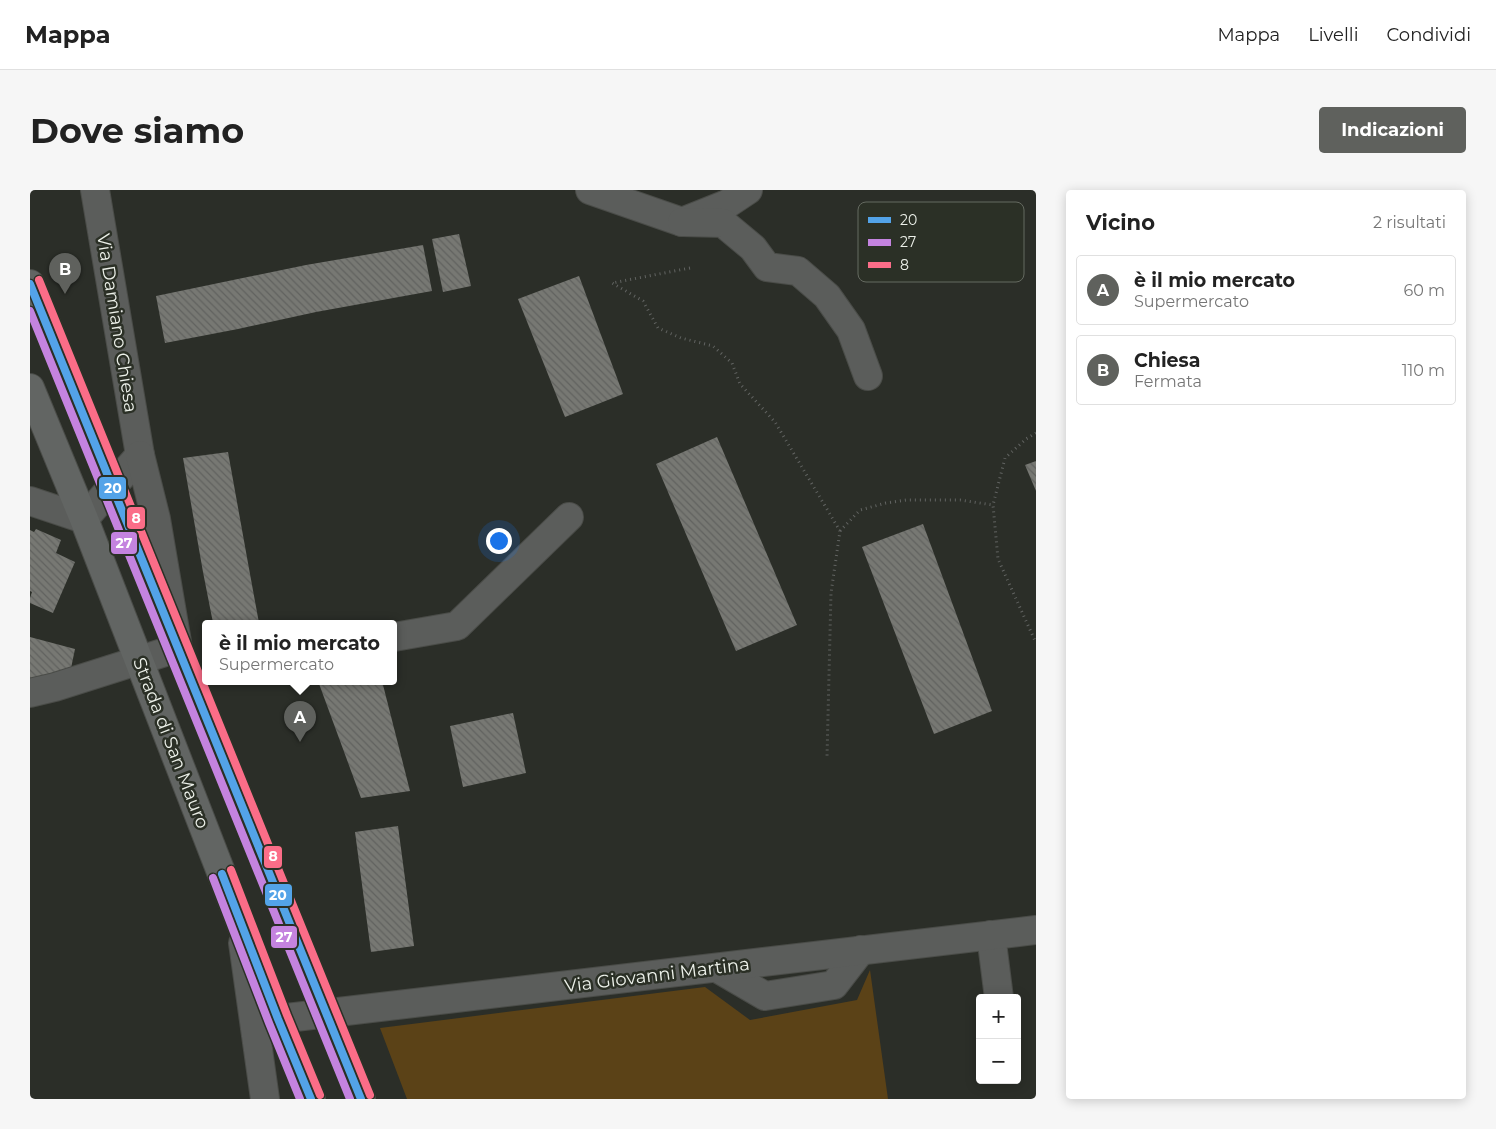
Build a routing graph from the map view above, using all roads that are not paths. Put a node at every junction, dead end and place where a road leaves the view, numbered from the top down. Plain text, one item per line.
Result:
1 (95, 190) edge
2 (590, 190) edge
3 (748, 190) edge
4 (682, 222) junction
5 (30, 284) edge
6 (868, 376) dead end
7 (30, 388) edge
8 (140, 455) junction
9 (112, 486) junction
10 (30, 501) edge
11 (569, 517) dead end
12 (84, 519) junction
13 (397, 636) edge
14 (178, 648) junction
15 (139, 659) junction
16 (198, 674) edge
17 (202, 685) edge
18 (30, 692) edge
19 (240, 920) junction
20 (1036, 930) edge
21 (990, 935) junction
22 (998, 994) edge
23 (326, 1014) junction
24 (278, 1019) junction
25 (265, 1099) edge
26 (311, 1099) edge
27 (362, 1099) edge

1 - 8 street, Via Damiano Chiesa
2 - 4 street
3 - 4 street
4 - 6 street
5 - 9 main road
7 - 12 main road, Strada di San Mauro
8 - 9 street
8 - 14 street, Via Damiano Chiesa
9 - 12 street
9 - 14 main road
10 - 12 street
11 - 13 street
12 - 15 main road, Strada di San Mauro
14 - 15 street
14 - 16 main road
15 - 18 street
15 - 19 main road, Strada di San Mauro
17 - 23 main road
19 - 24 main road, Strada di San Mauro
19 - 25 street
20 - 21 street, Via Giovanni Martina
21 - 22 street
21 - 23 street, Via Giovanni Martina
23 - 24 street, Via Giovanni Martina
23 - 27 main road
24 - 26 main road, Strada di San Mauro

